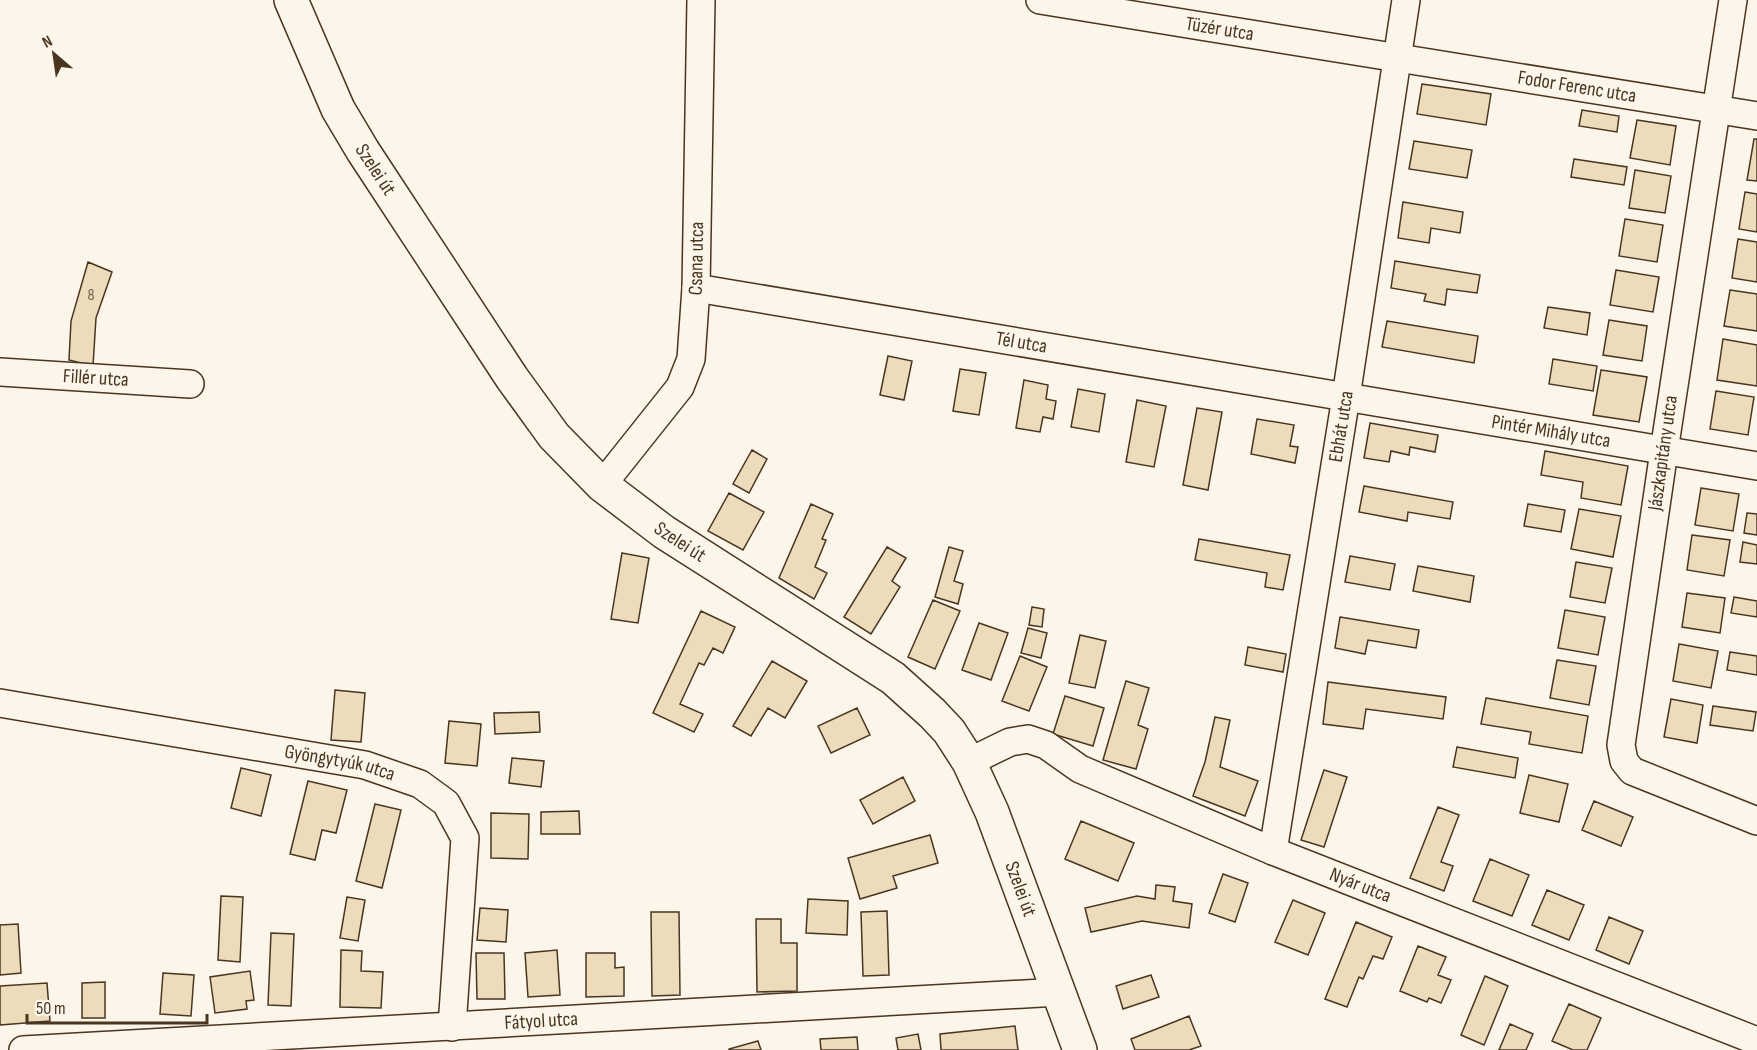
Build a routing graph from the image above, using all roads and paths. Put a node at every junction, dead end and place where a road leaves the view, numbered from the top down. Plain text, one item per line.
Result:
1 (291, 0) edge
2 (701, 0) edge
3 (1040, 0) edge
4 (1406, 0) edge
5 (1733, 0) edge
6 (1397, 58) junction
7 (1716, 110) junction
8 (1757, 116) edge
9 (696, 288) junction
10 (0, 372) edge
11 (190, 384) dead end
12 (1346, 397) junction
13 (1664, 451) junction
14 (1757, 466) edge
15 (602, 485) junction
16 (0, 703) edge
17 (969, 762) junction
18 (1757, 820) edge
19 (1273, 851) junction
20 (1059, 992) junction
21 (452, 1027) junction
22 (1757, 1041) edge
23 (23, 1050) edge
24 (1080, 1050) edge

1 - 15 main road, Szelei út
2 - 9 street, Csana utca
3 - 6 street, Tüzér utca
4 - 6 street, Ebhát utca
5 - 7 street, Jászkapitány utca
6 - 7 street, Fodor Ferenc utca
6 - 12 street, Ebhát utca
7 - 8 street, Fodor Ferenc utca
7 - 13 street, Jászkapitány utca
9 - 12 street, Tél utca
9 - 15 street, Csana utca
10 - 11 street, Fillér utca
12 - 13 street, Pintér Mihály utca
12 - 19 street, Ebhát utca
13 - 14 street, Pintér Mihály utca
13 - 18 street, Jászkapitány utca
15 - 17 main road, Szelei út
16 - 21 street, Gyöngytyúk utca
17 - 19 street, Nyár utca
17 - 20 main road, Szelei út
19 - 22 street, Nyár utca
20 - 21 street, Fátyol utca
20 - 24 main road, Szelei út
21 - 23 street, Fátyol utca

